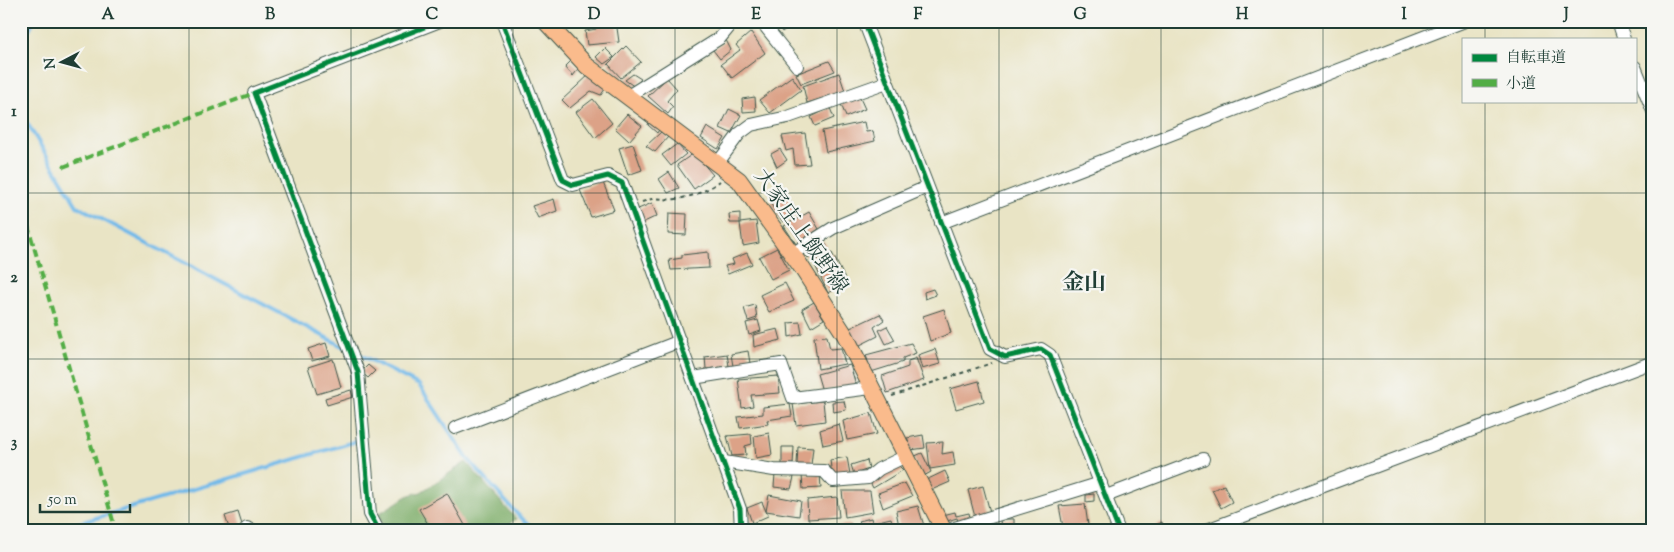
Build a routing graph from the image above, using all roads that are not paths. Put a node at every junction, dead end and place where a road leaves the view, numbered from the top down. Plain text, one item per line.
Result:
1 (440, 21) edge
2 (502, 21) edge
3 (545, 21) edge
4 (734, 21) edge
5 (761, 21) edge
6 (864, 21) edge
7 (1465, 21) edge
8 (1618, 21) edge
9 (1624, 38) edge
10 (797, 66) dead end
11 (1636, 70) edge
12 (887, 82) junction
13 (628, 96) junction
14 (1653, 112) edge
15 (724, 169) junction
16 (927, 187) junction
17 (941, 223) junction
18 (792, 254) junction
19 (680, 341) junction
20 (1653, 362) edge
21 (693, 378) junction
22 (874, 394) junction
23 (455, 428) dead end
24 (906, 456) junction
25 (1203, 459) dead end
26 (724, 462) junction
27 (1101, 483) junction
28 (1106, 496) junction
29 (379, 531) edge
30 (741, 531) edge
31 (944, 531) edge
32 (1119, 531) edge
33 (1204, 531) edge

1 - 29 street
2 - 19 street
3 - 13 main road, 大家庄上飯野線
4 - 13 street
5 - 10 street
6 - 12 street
7 - 17 street
8 - 9 street
11 - 14 street
12 - 15 street
12 - 16 street
13 - 15 main road, 大家庄上飯野線
15 - 18 main road, 大家庄上飯野線
16 - 17 street
16 - 18 street
17 - 27 street
18 - 22 main road, 大家庄上飯野線
19 - 21 street
19 - 23 street
20 - 33 street
21 - 22 street
21 - 26 street
22 - 24 main road, 大家庄上飯野線
24 - 26 street
24 - 31 main road, 大家庄上飯野線
25 - 28 street
26 - 30 street
27 - 28 street
27 - 31 street
28 - 32 street

